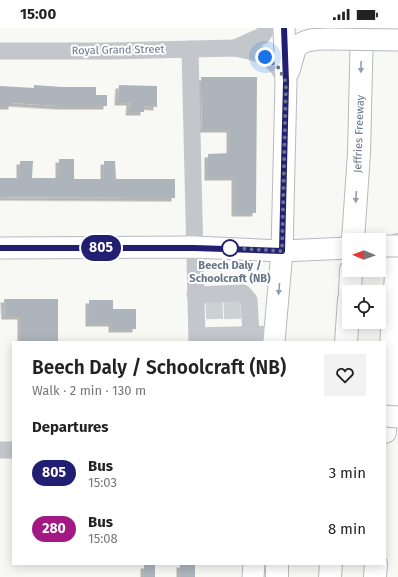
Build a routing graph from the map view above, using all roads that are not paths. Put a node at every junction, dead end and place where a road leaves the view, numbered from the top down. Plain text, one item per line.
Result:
1 (267, 28) edge
2 (284, 28) edge
3 (362, 28) edge
4 (398, 40) edge
5 (235, 48) junction
6 (190, 49) junction
7 (0, 50) edge
8 (286, 82) junction
9 (353, 233) edge
10 (398, 245) edge
11 (386, 246) edge
12 (0, 248) edge
13 (194, 248) junction
14 (342, 248) edge
15 (292, 250) junction
16 (195, 295) junction
17 (347, 329) edge
18 (250, 335) junction
19 (274, 338) edge
20 (197, 339) edge
21 (346, 341) edge
22 (386, 416) edge
23 (398, 417) edge
24 (386, 418) edge
25 (0, 450) edge
26 (12, 450) edge
27 (254, 565) edge
28 (277, 565) edge
29 (331, 565) edge
30 (376, 565) edge
31 (253, 577) edge
32 (277, 577) edge
33 (330, 577) edge
34 (375, 577) edge

1 - 5 street, Royal Grand Street
2 - 8 main road
3 -> 9 highway, Jeffries Freeway
4 - 8 main road, bridge
5 - 6 street, Royal Grand Street
5 - 8 street, Royal Grand Street
6 - 7 street, Royal Grand Street
6 - 13 street
8 - 15 main road
10 - 11 main road, bridge
10 - 24 highway
12 - 13 main road
13 - 15 main road
13 - 16 street
14 - 15 main road
15 -> 19 main road
16 - 18 street
16 - 20 street
17 - 21 highway
18 - 19 street
18 - 20 street
22 - 23 main road, bridge
25 - 26 street
27 - 31 main road
28 - 32 highway
29 - 33 highway
30 - 34 highway

